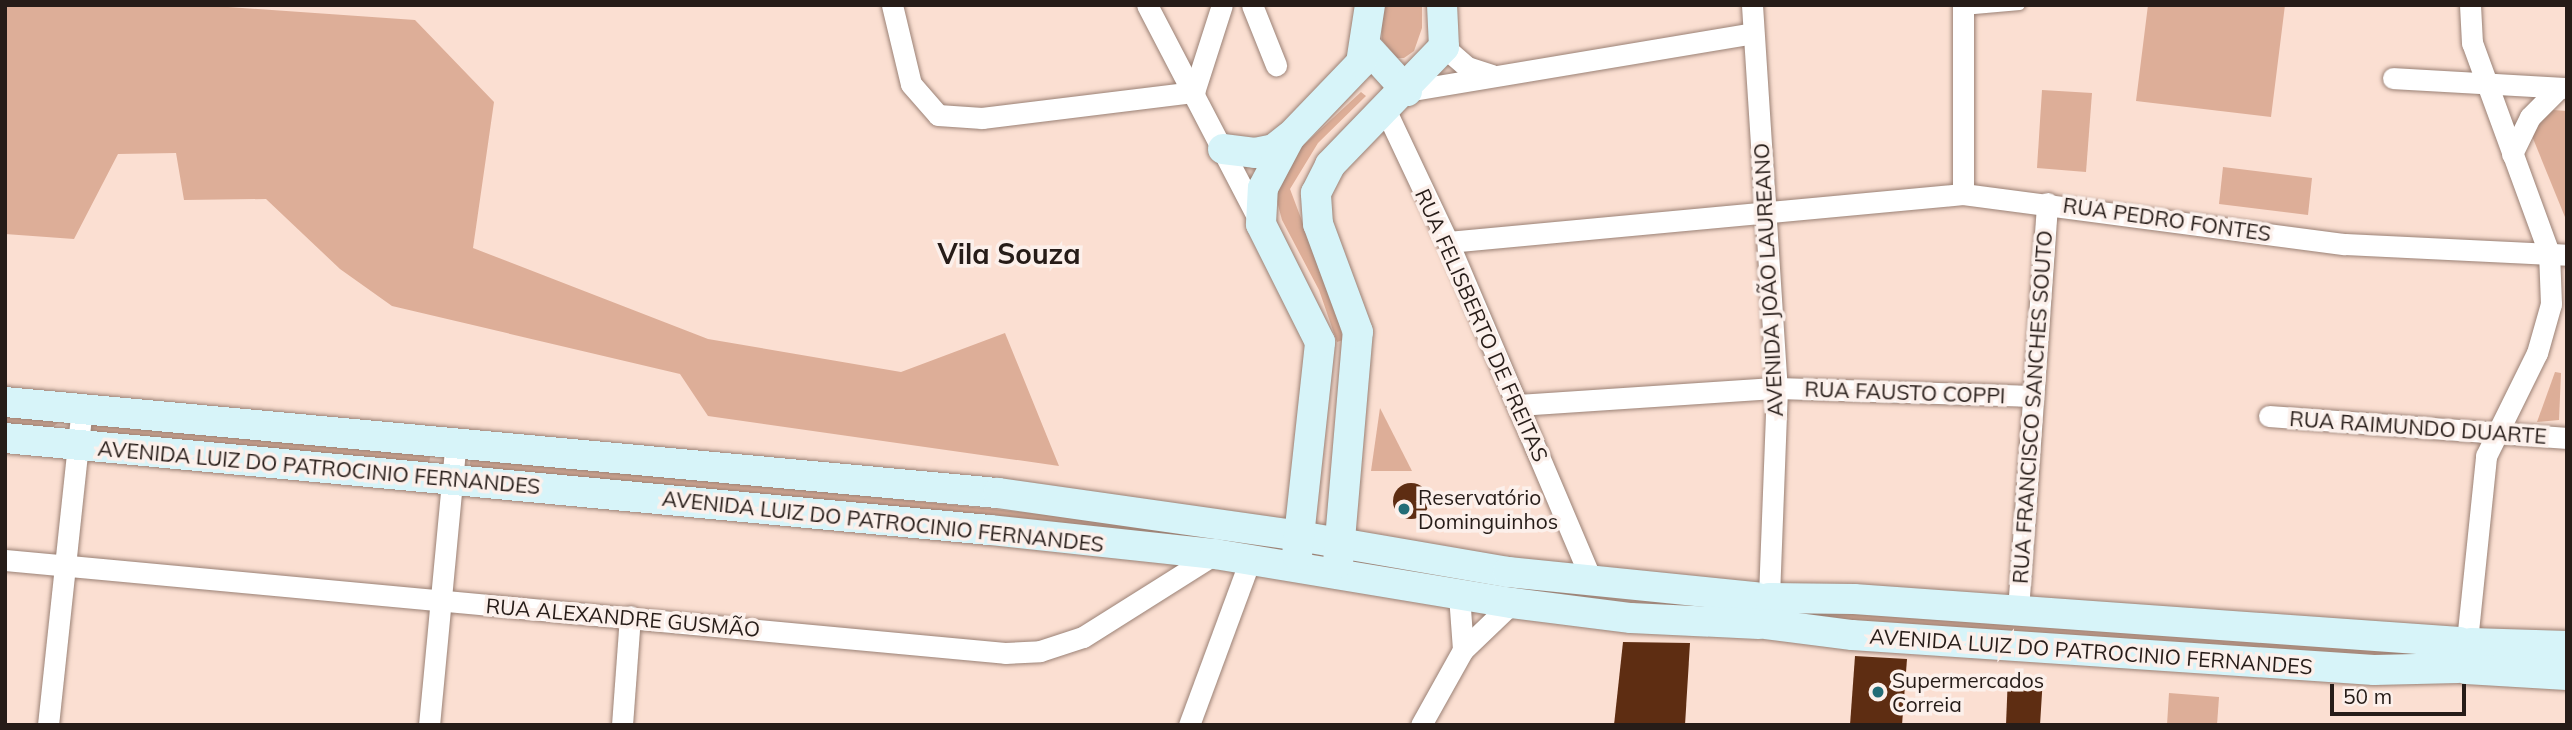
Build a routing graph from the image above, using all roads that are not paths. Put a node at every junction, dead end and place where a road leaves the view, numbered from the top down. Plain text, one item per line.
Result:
1 (892, 5) edge
2 (1147, 5) edge
3 (1222, 5) edge
4 (1252, 5) edge
5 (1370, 5) edge
6 (1442, 5) edge
7 (1752, 5) edge
8 (2020, 5) edge
9 (2470, 5) edge
10 (1963, 8) edge
11 (1753, 33) junction
12 (1444, 47) junction
13 (1364, 54) junction
14 (1276, 65) dead end
15 (1494, 75) junction
16 (2393, 78) dead end
17 (2488, 84) junction
18 (2563, 88) edge
19 (1194, 92) junction
20 (1396, 100) junction
21 (1290, 137) junction
22 (1223, 149) junction
23 (2512, 154) junction
24 (1963, 194) junction
25 (2047, 203) junction
26 (1768, 211) junction
27 (1261, 224) junction
28 (1448, 242) junction
29 (2558, 254) edge
30 (1777, 388) junction
31 (2033, 396) junction
32 (5, 402) edge
33 (1518, 405) junction
34 (82, 408) junction
35 (2269, 416) dead end
36 (1314, 423) junction
37 (1353, 426) junction
38 (2497, 434) junction
39 (5, 438) edge
40 (2567, 438) edge
41 (456, 442) junction
42 (79, 444) junction
43 (452, 479) junction
44 (1299, 536) junction
45 (1340, 543) junction
46 (1215, 554) junction
47 (5, 560) edge
48 (1251, 560) junction
49 (67, 565) junction
50 (1296, 567) junction
51 (1337, 574) junction
52 (1592, 581) junction
53 (1459, 595) junction
54 (442, 601) junction
55 (1512, 603) junction
56 (2018, 610) junction
57 (1762, 611) junction
58 (629, 616) junction
59 (2567, 646) edge
60 (1463, 650) junction
61 (2464, 652) junction
62 (2567, 675) edge
63 (48, 725) edge
64 (429, 725) edge
65 (622, 725) edge
66 (1189, 725) edge
67 (1420, 725) edge

1 - 19 street
2 - 19 street
3 - 19 street
4 - 14 street
5 - 13 main road
6 - 12 main road
7 - 11 street, AVENIDA JOÃO LAUREANO
8 - 10 lane
9 - 17 street
10 - 24 street
11 - 15 street
11 - 26 street, AVENIDA JOÃO LAUREANO
12 - 15 street
12 - 20 main road
13 - 20 main road
13 - 21 main road
15 - 20 street
16 - 17 street
17 - 18 street
17 - 23 street
18 - 23 street
19 - 22 street
20 - 28 street, RUA FELISBERTO DE FREITAS
20 - 37 main road
21 - 22 main road
21 - 27 main road
22 - 27 street
23 - 29 street
24 - 25 street, RUA PEDRO FONTES
24 - 26 street, RUA PEDRO FONTES
25 - 29 street, RUA PEDRO FONTES
25 - 31 street, RUA FRANCISCO SANCHES SOUTO
26 - 28 street, RUA PEDRO FONTES
26 - 30 street, AVENIDA JOÃO LAUREANO
27 - 36 main road
28 - 33 street, RUA FELISBERTO DE FREITAS
29 - 38 street
30 - 31 street, RUA FAUSTO COPPI
30 - 33 street, RUA FAUSTO COPPI
30 - 57 street, AVENIDA JOÃO LAUREANO
31 - 56 street, RUA FRANCISCO SANCHES SOUTO
32 - 34 main road, AVENIDA LUIZ DO PATROCINIO FERNANDES
33 - 52 street, RUA FELISBERTO DE FREITAS
34 - 41 main road, AVENIDA LUIZ DO PATROCINIO FERNANDES
34 - 42 street
35 - 38 street, RUA RAIMUNDO DUARTE
36 - 37 main road
36 - 44 main road
37 - 45 main road
38 - 40 street, RUA RAIMUNDO DUARTE
38 - 61 street
39 - 42 main road, AVENIDA LUIZ DO PATROCINIO FERNANDES
41 - 43 street
41 - 44 main road, AVENIDA LUIZ DO PATROCINIO FERNANDES
42 - 43 main road, AVENIDA LUIZ DO PATROCINIO FERNANDES
42 - 49 street
43 - 46 main road, AVENIDA LUIZ DO PATROCINIO FERNANDES
43 - 54 street
44 - 45 main road, AVENIDA LUIZ DO PATROCINIO FERNANDES
44 - 50 main road
45 - 51 main road
45 - 52 main road, AVENIDA LUIZ DO PATROCINIO FERNANDES
46 - 48 main road, AVENIDA LUIZ DO PATROCINIO FERNANDES
46 - 58 street, RUA ALEXANDRE GUSMÃO
47 - 49 street, RUA ALEXANDRE GUSMÃO
48 - 50 main road, AVENIDA LUIZ DO PATROCINIO FERNANDES
48 - 66 street
49 - 54 street, RUA ALEXANDRE GUSMÃO
49 - 63 street
50 - 51 main road, AVENIDA LUIZ DO PATROCINIO FERNANDES
51 - 53 main road, AVENIDA LUIZ DO PATROCINIO FERNANDES
52 - 57 main road, AVENIDA LUIZ DO PATROCINIO FERNANDES
53 - 55 main road, AVENIDA LUIZ DO PATROCINIO FERNANDES
53 - 60 street
54 - 58 street, RUA ALEXANDRE GUSMÃO
54 - 64 street
55 - 57 main road, AVENIDA LUIZ DO PATROCINIO FERNANDES
55 - 60 street
56 - 57 main road, AVENIDA LUIZ DO PATROCINIO FERNANDES
56 - 61 main road, AVENIDA LUIZ DO PATROCINIO FERNANDES
57 - 61 main road, AVENIDA LUIZ DO PATROCINIO FERNANDES
58 - 65 street
59 - 61 main road, AVENIDA LUIZ DO PATROCINIO FERNANDES
60 - 67 street
61 - 62 main road, AVENIDA LUIZ DO PATROCINIO FERNANDES

